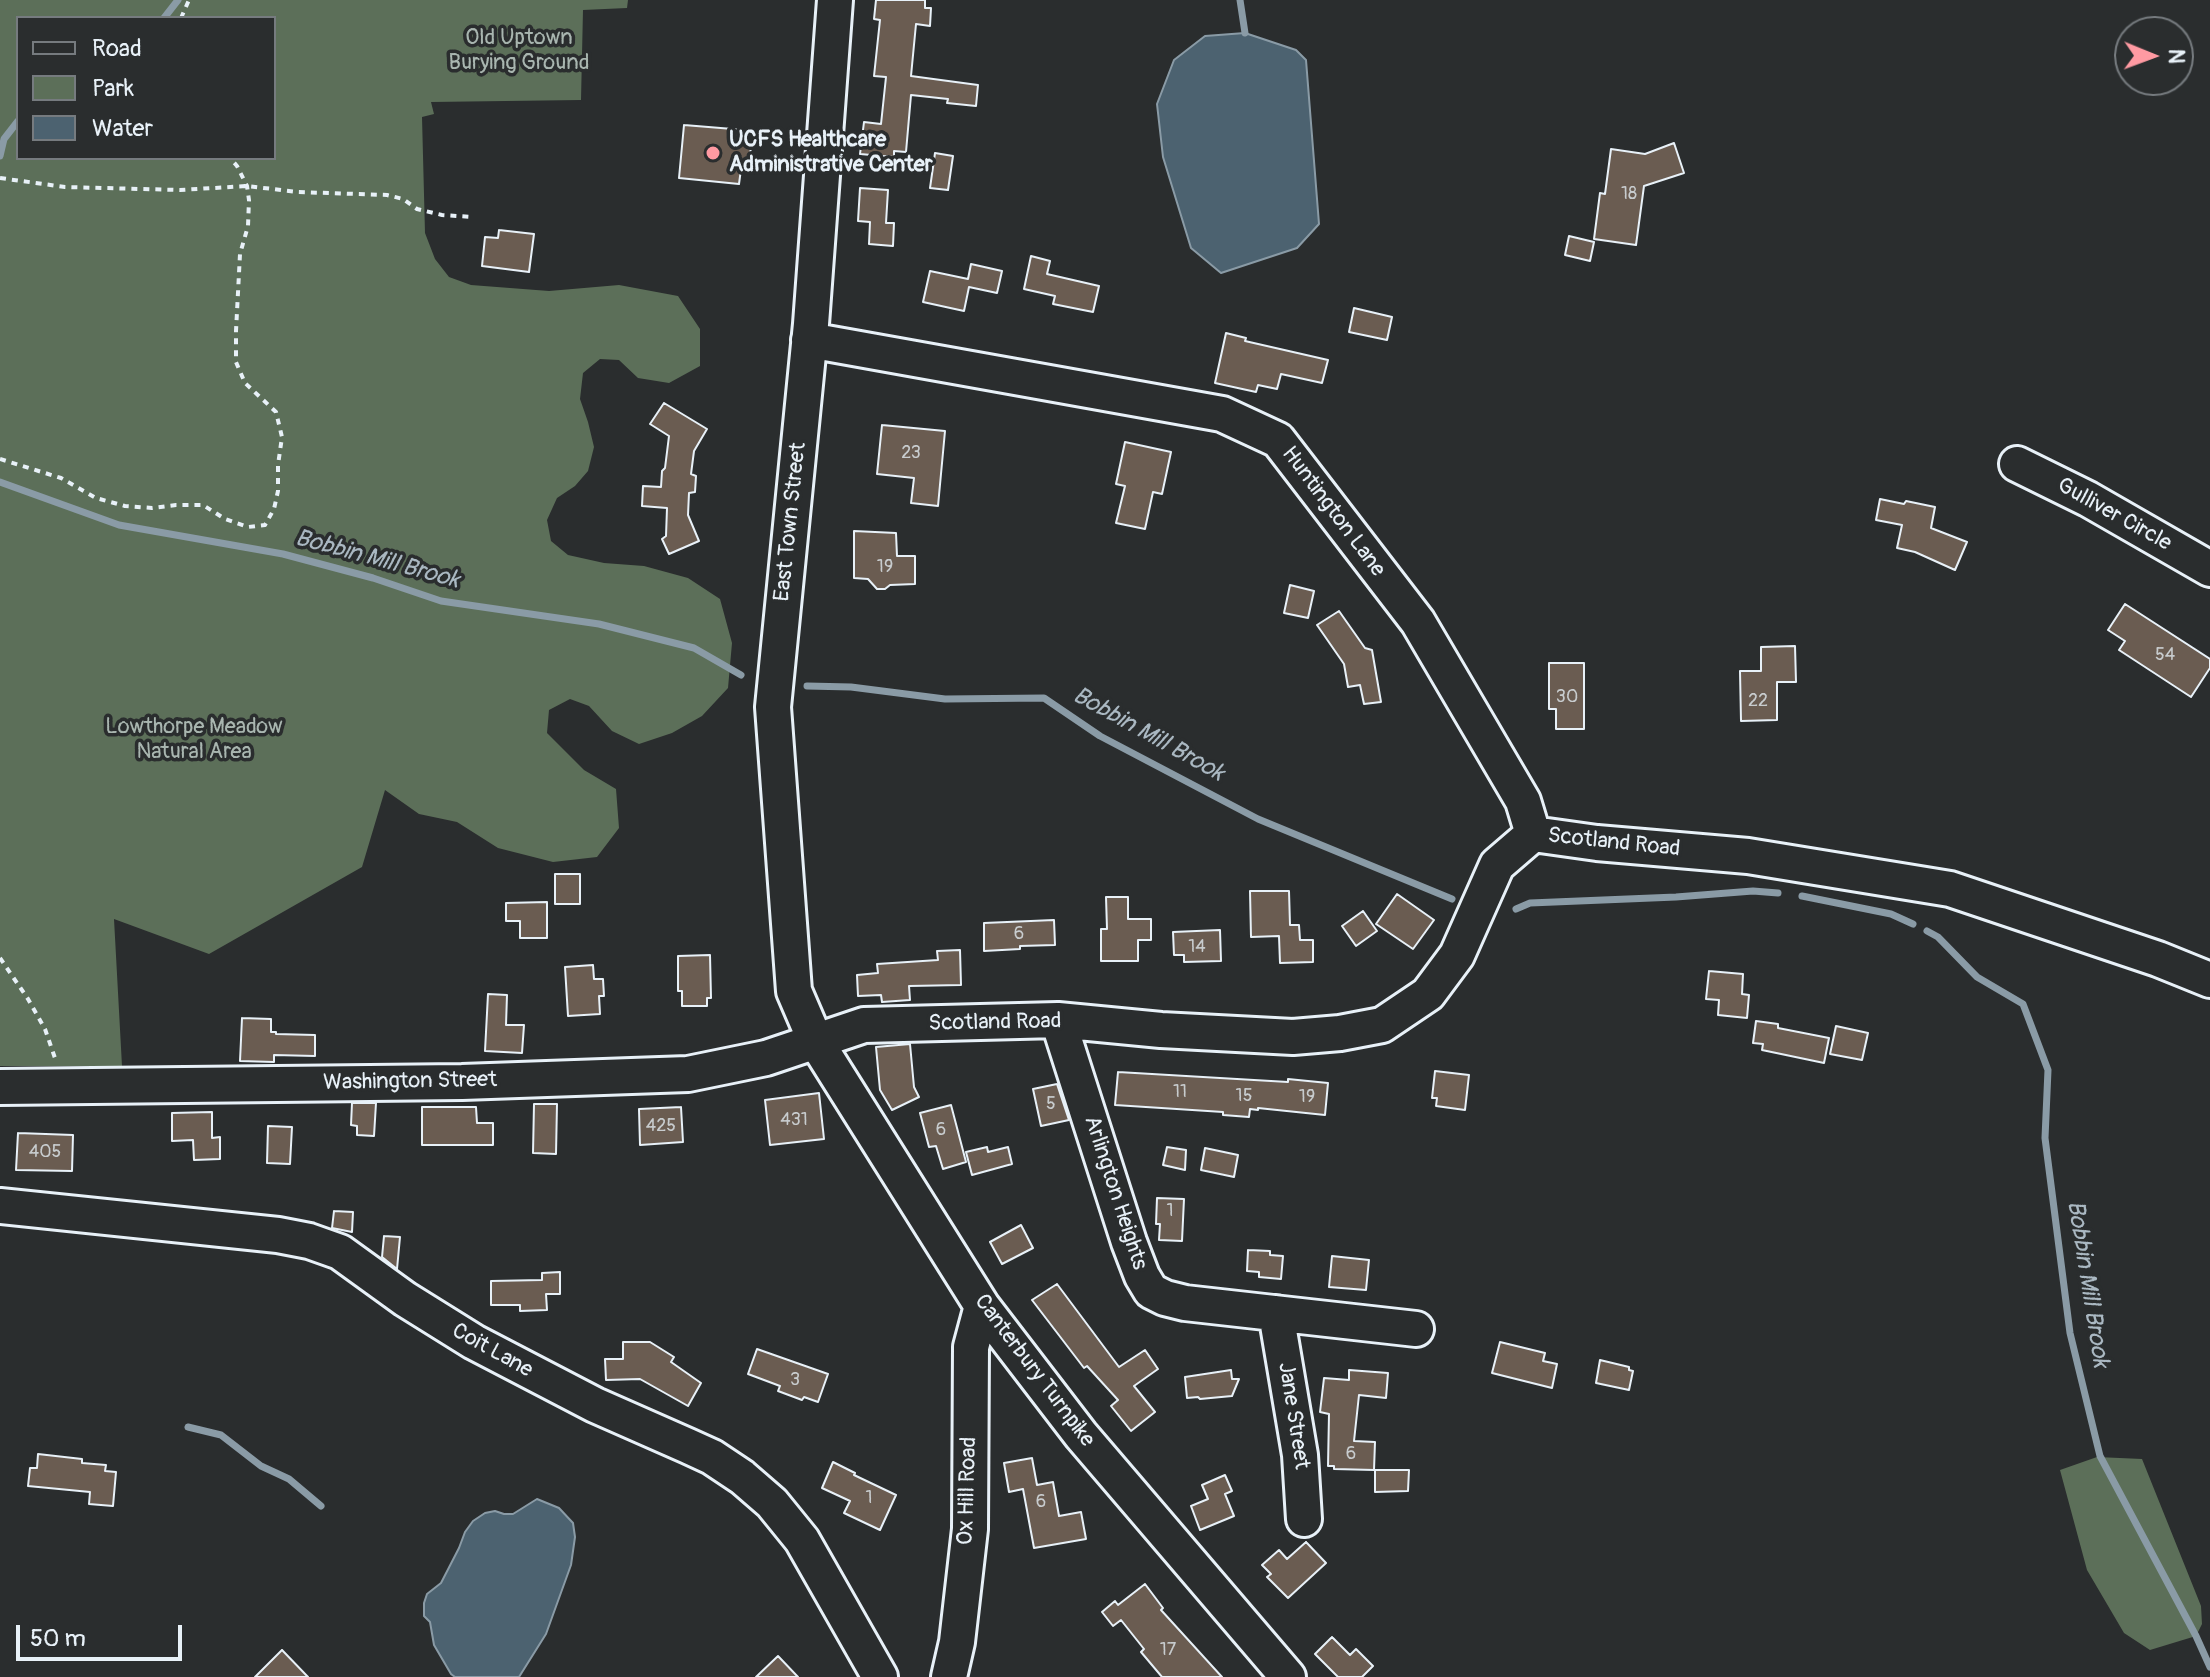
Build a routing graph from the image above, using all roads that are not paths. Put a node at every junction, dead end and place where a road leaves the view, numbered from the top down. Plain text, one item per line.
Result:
1 (835, 0) edge
2 (809, 340) junction
3 (2017, 464) dead end
4 (2210, 569) edge
5 (1533, 834) junction
6 (2210, 980) edge
7 (1058, 1020) junction
8 (815, 1040) junction
9 (0, 1087) edge
10 (0, 1206) edge
11 (982, 1306) junction
12 (1276, 1313) junction
13 (1416, 1329) dead end
14 (1304, 1519) dead end
15 (880, 1677) edge
16 (949, 1677) edge
17 (1288, 1677) edge

1 - 2 street, East Town Street
2 - 5 street, Huntington Lane
2 - 8 street, East Town Street
3 - 4 street, Gulliver Circle
5 - 6 street, Scotland Road
5 - 7 street, Scotland Road
7 - 8 street, Scotland Road
7 - 12 street, Arlington Heights
8 - 9 street, Washington Street
8 - 11 street, Canterbury Turnpike
10 - 15 street, Coit Lane
11 - 16 street, Ox Hill Road
11 - 17 street, Canterbury Turnpike
12 - 13 street, Arlington Heights
12 - 14 street, Jane Street

